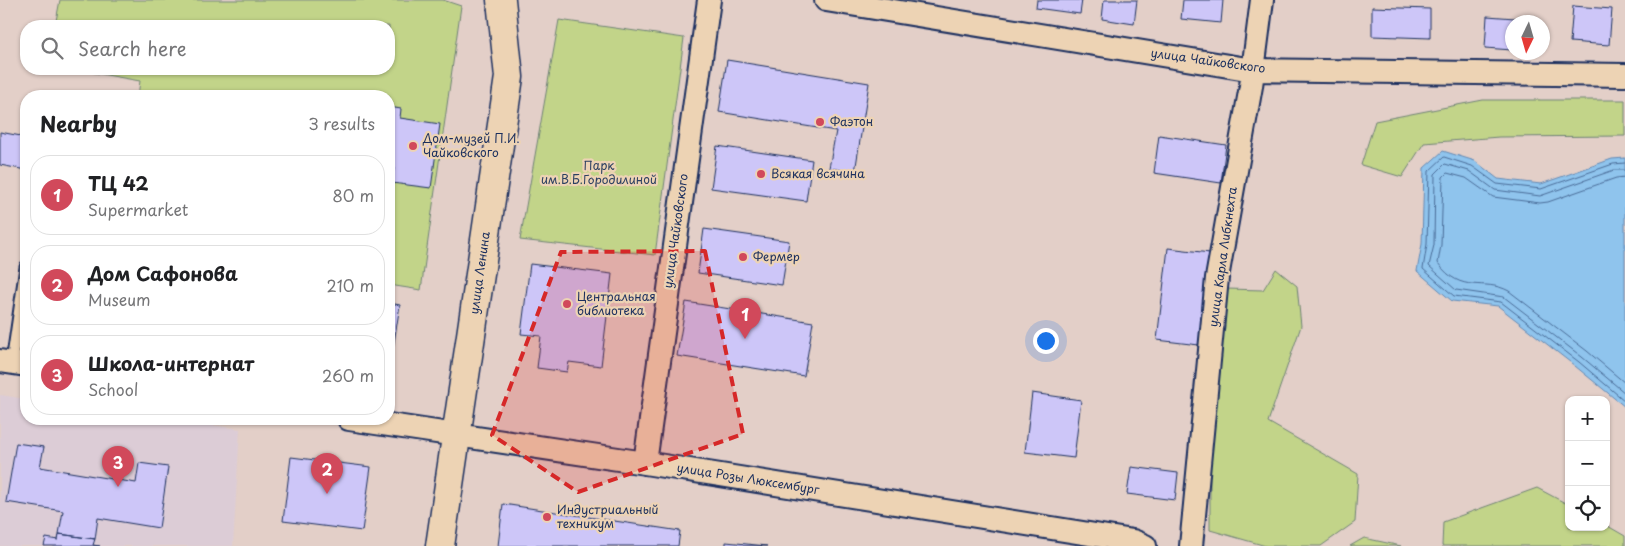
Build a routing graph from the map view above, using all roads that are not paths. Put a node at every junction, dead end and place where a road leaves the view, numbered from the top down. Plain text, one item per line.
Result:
1 (501, 0) edge
2 (709, 0) edge
3 (826, 0) edge
4 (1262, 0) edge
5 (1253, 70) junction
6 (1625, 75) edge
7 (20, 311) edge
8 (13, 363) edge
9 (390, 425) edge
10 (457, 435) junction
11 (645, 463) junction
12 (440, 546) edge
13 (1146, 546) edge
14 (1191, 546) edge

1 - 10 street, улица Ленина
2 - 11 street, улица Чайковского
3 - 5 street, улица Чайковского
4 - 5 street, улица Карла Либкнехта
5 - 6 street, улица Чайковского
5 - 14 street, улица Карла Либкнехта
7 - 8 lane
9 - 10 street, улица Розы Люксембург
10 - 11 street, улица Розы Люксембург
10 - 12 street, улица Ленина
11 - 13 street, улица Розы Люксембург

